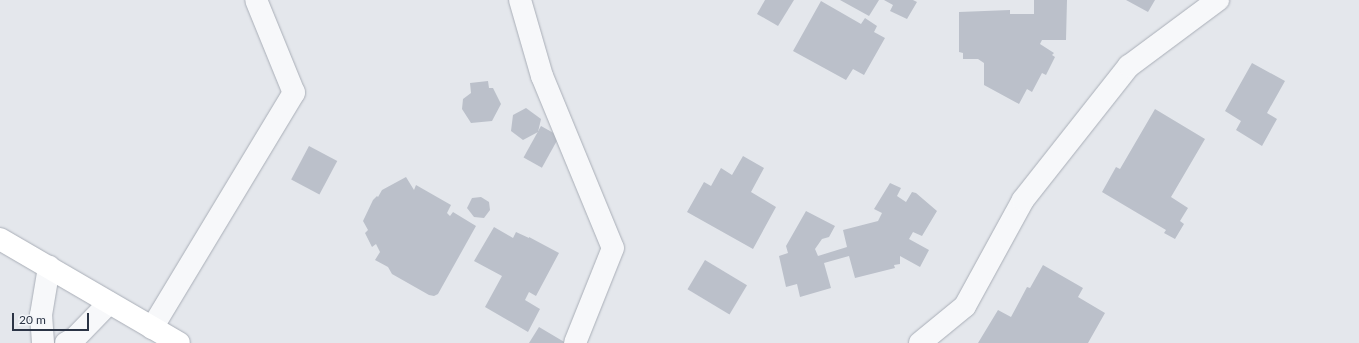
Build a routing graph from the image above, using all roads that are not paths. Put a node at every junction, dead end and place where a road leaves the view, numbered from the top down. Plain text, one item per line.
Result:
1 (256, 0) edge
2 (520, 0) edge
3 (1218, 0) edge
4 (0, 239) edge
5 (49, 267) junction
6 (109, 303) junction
7 (152, 328) junction
8 (43, 343) edge
9 (66, 343) edge
10 (179, 343) edge
11 (575, 343) edge
12 (920, 343) edge

1 - 7 street
2 - 11 street
3 - 12 street
4 - 5 main road
5 - 6 main road
5 - 8 street
6 - 7 main road
6 - 9 street
7 - 10 main road

